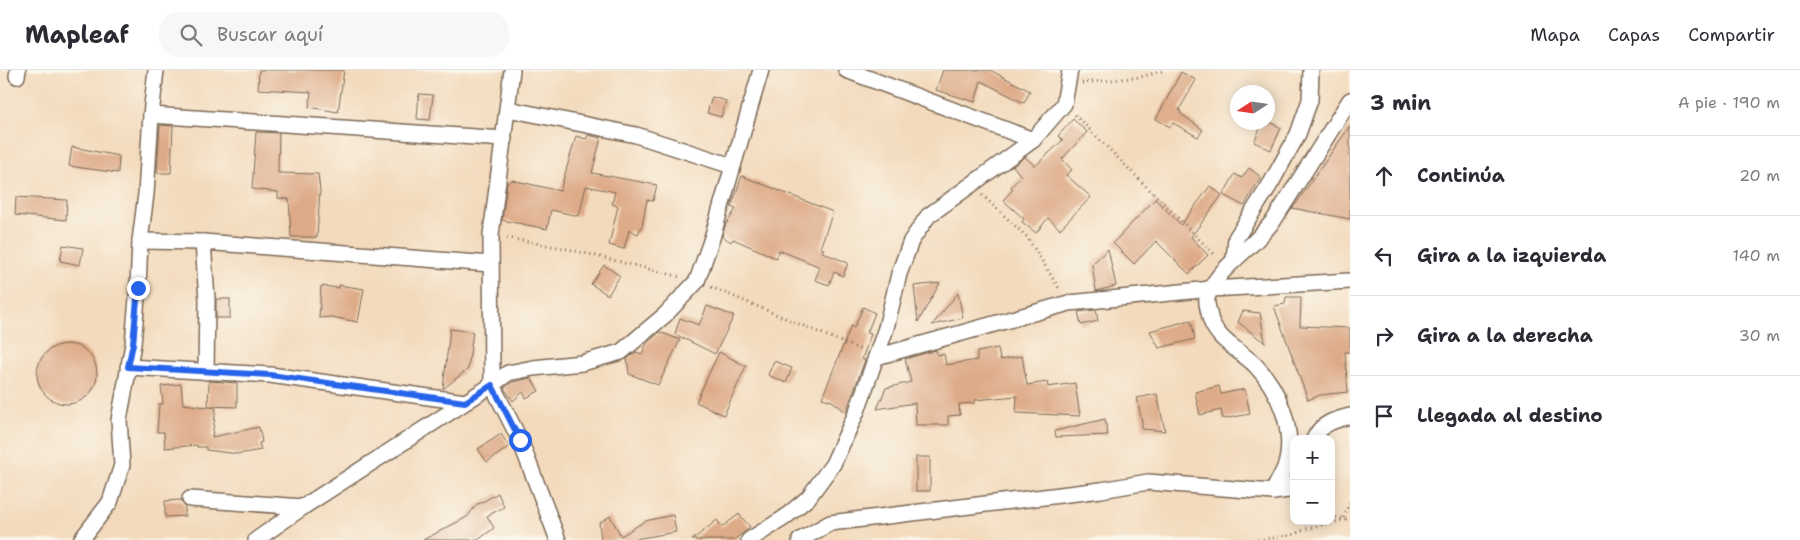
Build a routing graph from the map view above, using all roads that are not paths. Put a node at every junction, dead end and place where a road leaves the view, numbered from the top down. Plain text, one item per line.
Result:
1 (156, 70) edge
2 (512, 70) edge
3 (761, 70) edge
4 (846, 70) edge
5 (1312, 70) edge
6 (1070, 77) edge
7 (1349, 105) edge
8 (508, 109) junction
9 (151, 115) junction
10 (504, 139) junction
11 (1032, 140) junction
12 (732, 166) junction
13 (140, 241) junction
14 (203, 242) junction
15 (491, 264) junction
16 (1231, 264) junction
17 (1350, 281) edge
18 (1211, 289) junction
19 (876, 357) junction
20 (128, 367) junction
21 (206, 372) junction
22 (492, 385) junction
23 (465, 402) junction
24 (1350, 416) edge
25 (1316, 435) edge
26 (1290, 488) edge
27 (1273, 492) junction
28 (190, 499) dead end
29 (303, 507) junction
30 (80, 540) edge
31 (256, 540) edge
32 (558, 540) edge
33 (749, 540) edge
34 (800, 540) edge

1 - 9 street
2 - 8 street
3 - 12 street
4 - 11 street
5 - 16 street
6 - 11 street
7 - 16 street
8 - 10 street
8 - 12 street
9 - 10 street
9 - 13 street
10 - 15 street
11 - 19 street
12 - 22 street
13 - 14 street
13 - 20 street
14 - 15 street
14 - 21 street
15 - 22 street
16 - 18 street
17 - 18 street
18 - 19 street
18 - 27 street
19 - 33 street
20 - 21 street
20 - 30 street
21 - 23 street
22 - 23 street
22 - 32 street
23 - 29 street
24 - 25 street
26 - 27 street
27 - 34 street
28 - 29 street
29 - 31 street

